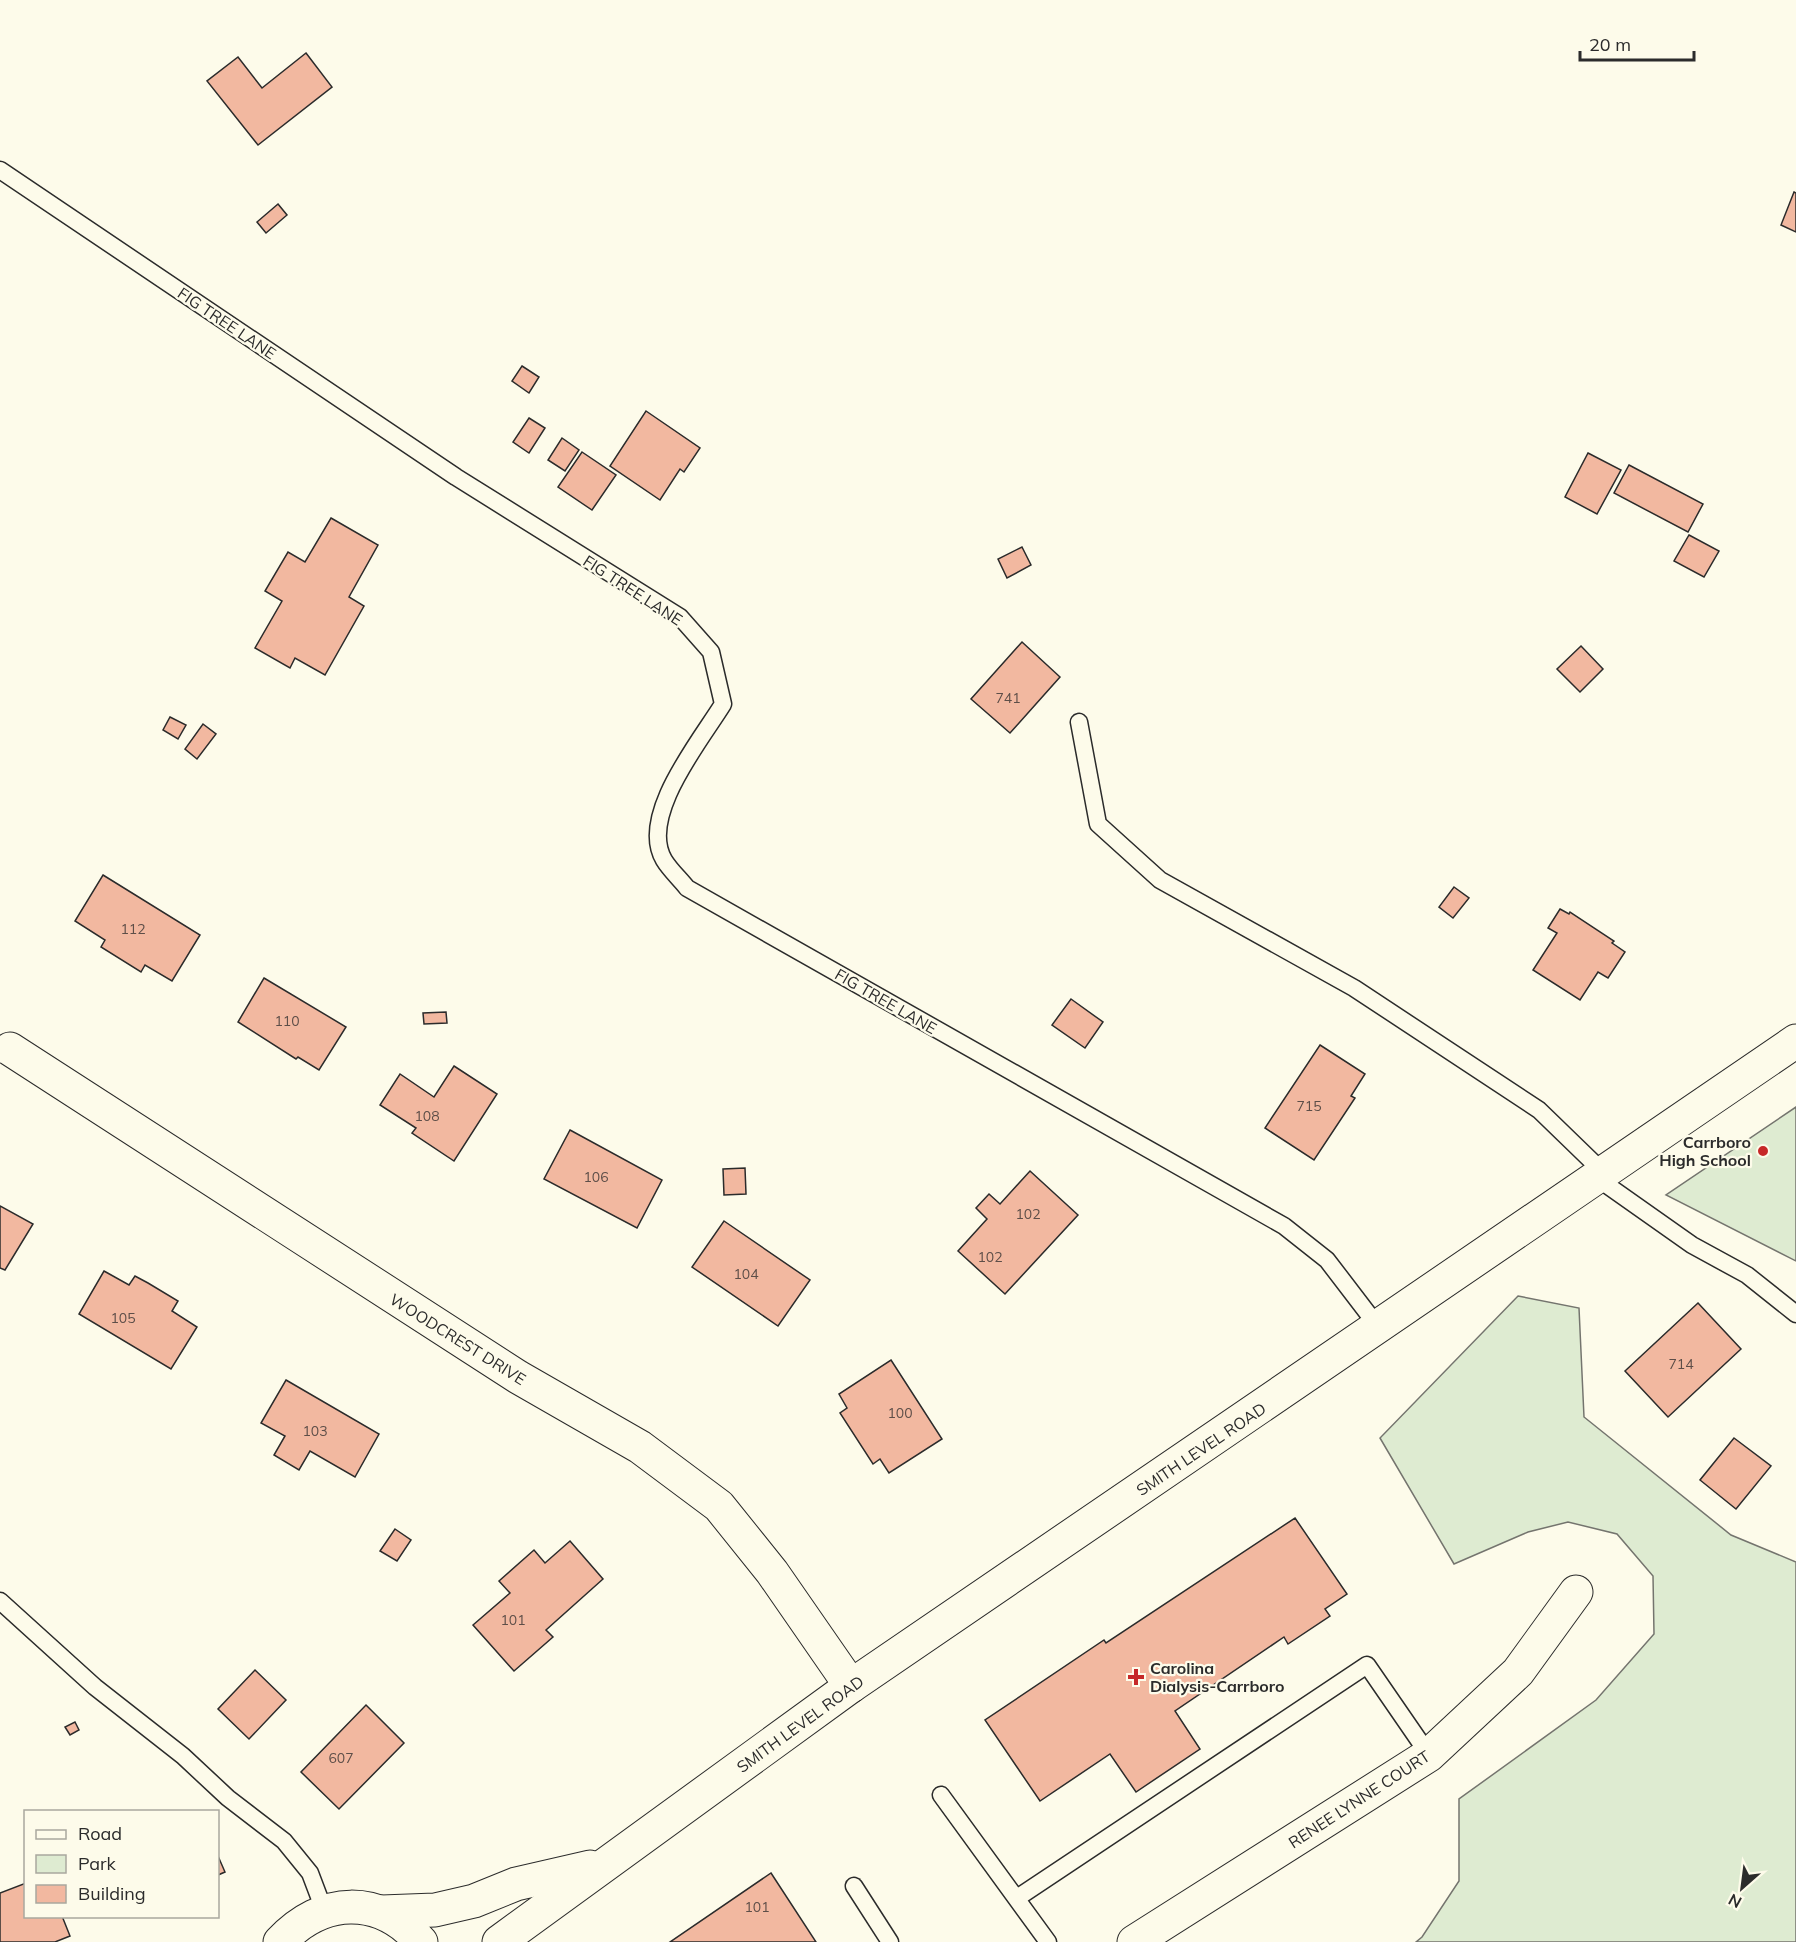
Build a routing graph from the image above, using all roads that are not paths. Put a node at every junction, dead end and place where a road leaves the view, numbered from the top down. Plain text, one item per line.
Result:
1 (0, 170) edge
2 (1079, 722) dead end
3 (1796, 1041) edge
4 (10, 1049) dead end
5 (1601, 1176) junction
6 (1796, 1314) edge
7 (1379, 1328) junction
8 (1576, 1592) dead end
9 (0, 1602) edge
10 (851, 1686) junction
11 (1430, 1755) junction
12 (941, 1795) dead end
13 (610, 1862) junction
14 (854, 1886) dead end
15 (1017, 1898) junction
16 (324, 1910) junction
17 (382, 1912) junction
18 (280, 1942) edge
19 (421, 1942) edge
20 (499, 1942) edge
21 (890, 1942) edge
22 (1047, 1942) edge
23 (1134, 1942) edge

1 - 7 lane, FIG TREE LANE
2 - 5 lane
3 - 5 main road, SMITH LEVEL ROAD
4 - 10 main road, WOODCREST DRIVE
5 - 6 lane
5 - 7 main road, SMITH LEVEL ROAD
7 - 10 main road, SMITH LEVEL ROAD
8 - 11 main road, RENEE LYNNE COURT
9 - 16 lane
10 - 13 main road, SMITH LEVEL ROAD
11 - 15 lane
11 - 23 main road, RENEE LYNNE COURT
12 - 15 lane
13 - 17 main road, SMITH LEVEL ROAD
13 - 20 main road, SMITH LEVEL ROAD
14 - 21 lane
15 - 22 lane
16 - 17 main road
16 - 18 main road
17 - 19 main road

